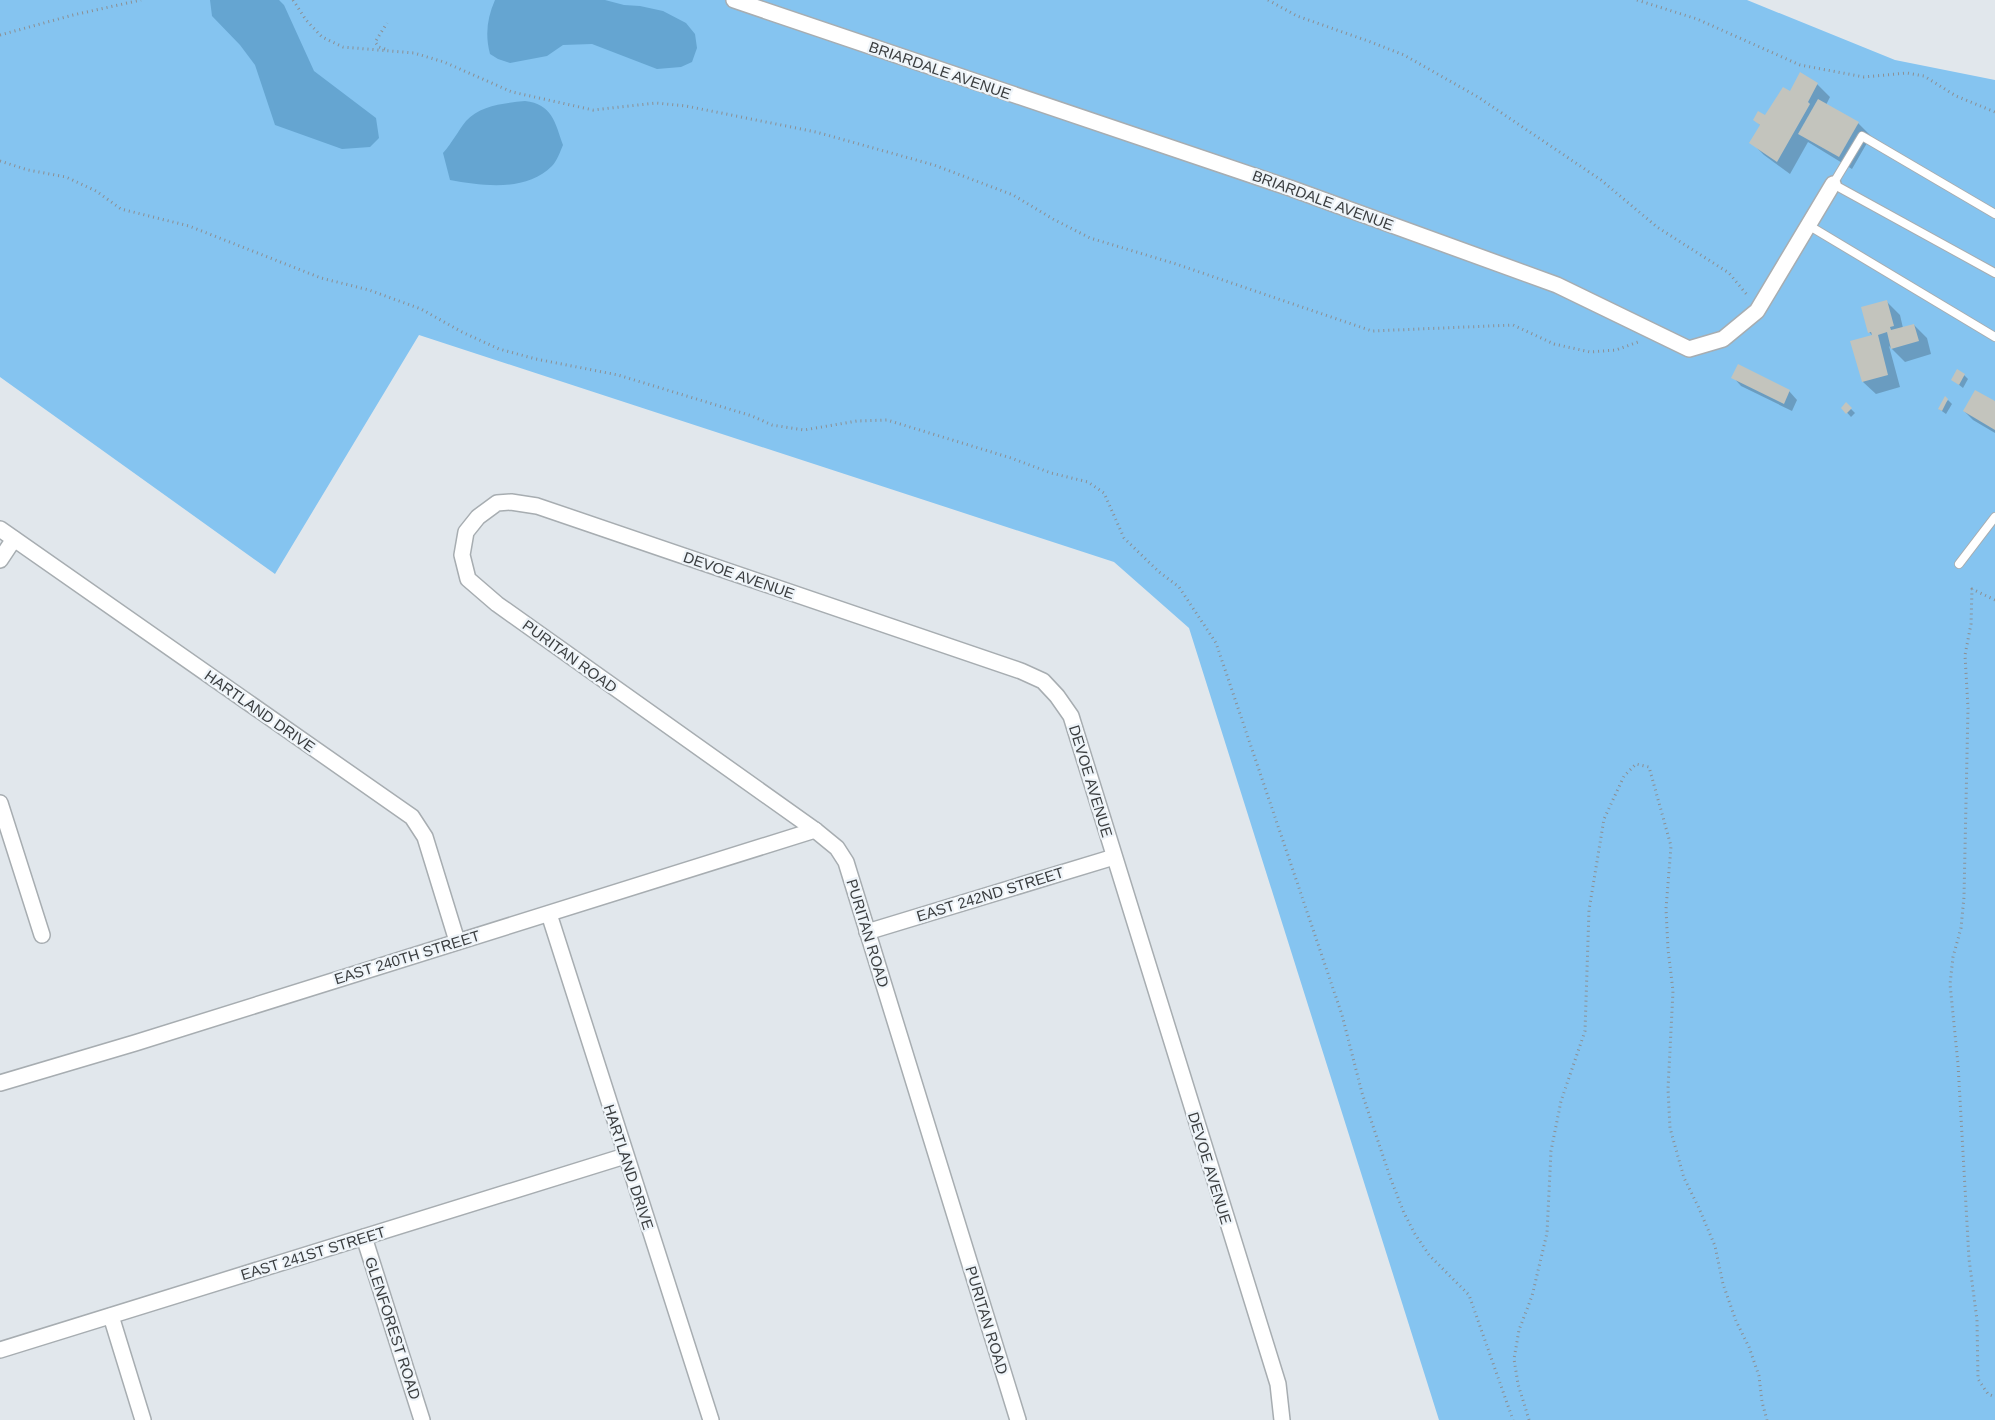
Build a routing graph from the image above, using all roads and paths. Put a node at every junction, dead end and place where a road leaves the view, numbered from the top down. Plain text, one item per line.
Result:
1 (141, 0) edge
2 (293, 0) edge
3 (734, 0) edge
4 (1268, 0) edge
5 (1637, 0) edge
6 (387, 23) dead end
7 (0, 35) edge
8 (388, 50) junction
9 (1995, 112) edge
10 (1833, 184) junction
11 (1995, 214) edge
12 (1808, 225) junction
13 (1995, 273) edge
14 (1748, 297) dead end
15 (1995, 337) edge
16 (1645, 340) dead end
17 (1995, 517) edge
18 (0, 529) edge
19 (14, 539) junction
20 (0, 560) edge
21 (1959, 564) dead end
22 (1995, 600) edge
23 (497, 604) joint
24 (0, 803) edge
25 (815, 830) junction
26 (1114, 857) junction
27 (549, 914) junction
28 (867, 932) junction
29 (42, 935) dead end
30 (457, 941) junction
31 (0, 1083) edge
32 (626, 1156) junction
33 (364, 1236) junction
34 (111, 1316) junction
35 (0, 1350) edge
36 (1995, 1396) edge
37 (143, 1420) edge
38 (422, 1420) edge
39 (711, 1420) edge
40 (1018, 1420) edge
41 (1282, 1420) edge
42 (1530, 1420) edge
43 (1767, 1420) edge

1 - 7 path
2 - 8 path
3 - 12 street, BRIARDALE AVENUE
4 - 14 path
5 - 9 path
6 - 8 path
8 - 16 path
10 - 11 lane
10 - 12 street, BRIARDALE AVENUE
10 - 13 lane
12 - 15 lane
17 - 21 lane
18 - 19 street, HARTLAND DRIVE
19 - 20 street
19 - 30 street, HARTLAND DRIVE
22 - 36 path
23 - 25 street, PURITAN ROAD
23 - 26 street, DEVOE AVENUE
24 - 29 street
25 - 27 street, EAST 240TH STREET
25 - 28 street, PURITAN ROAD
26 - 28 street, EAST 242ND STREET
26 - 41 street, DEVOE AVENUE
27 - 30 street, EAST 240TH STREET
27 - 32 street, HARTLAND DRIVE
28 - 40 street, PURITAN ROAD
30 - 31 street, EAST 240TH STREET
32 - 33 street, EAST 241ST STREET
32 - 39 street, HARTLAND DRIVE
33 - 34 street, EAST 241ST STREET
33 - 38 street, GLENFOREST ROAD
34 - 35 street, EAST 241ST STREET
34 - 37 street
42 - 43 path

